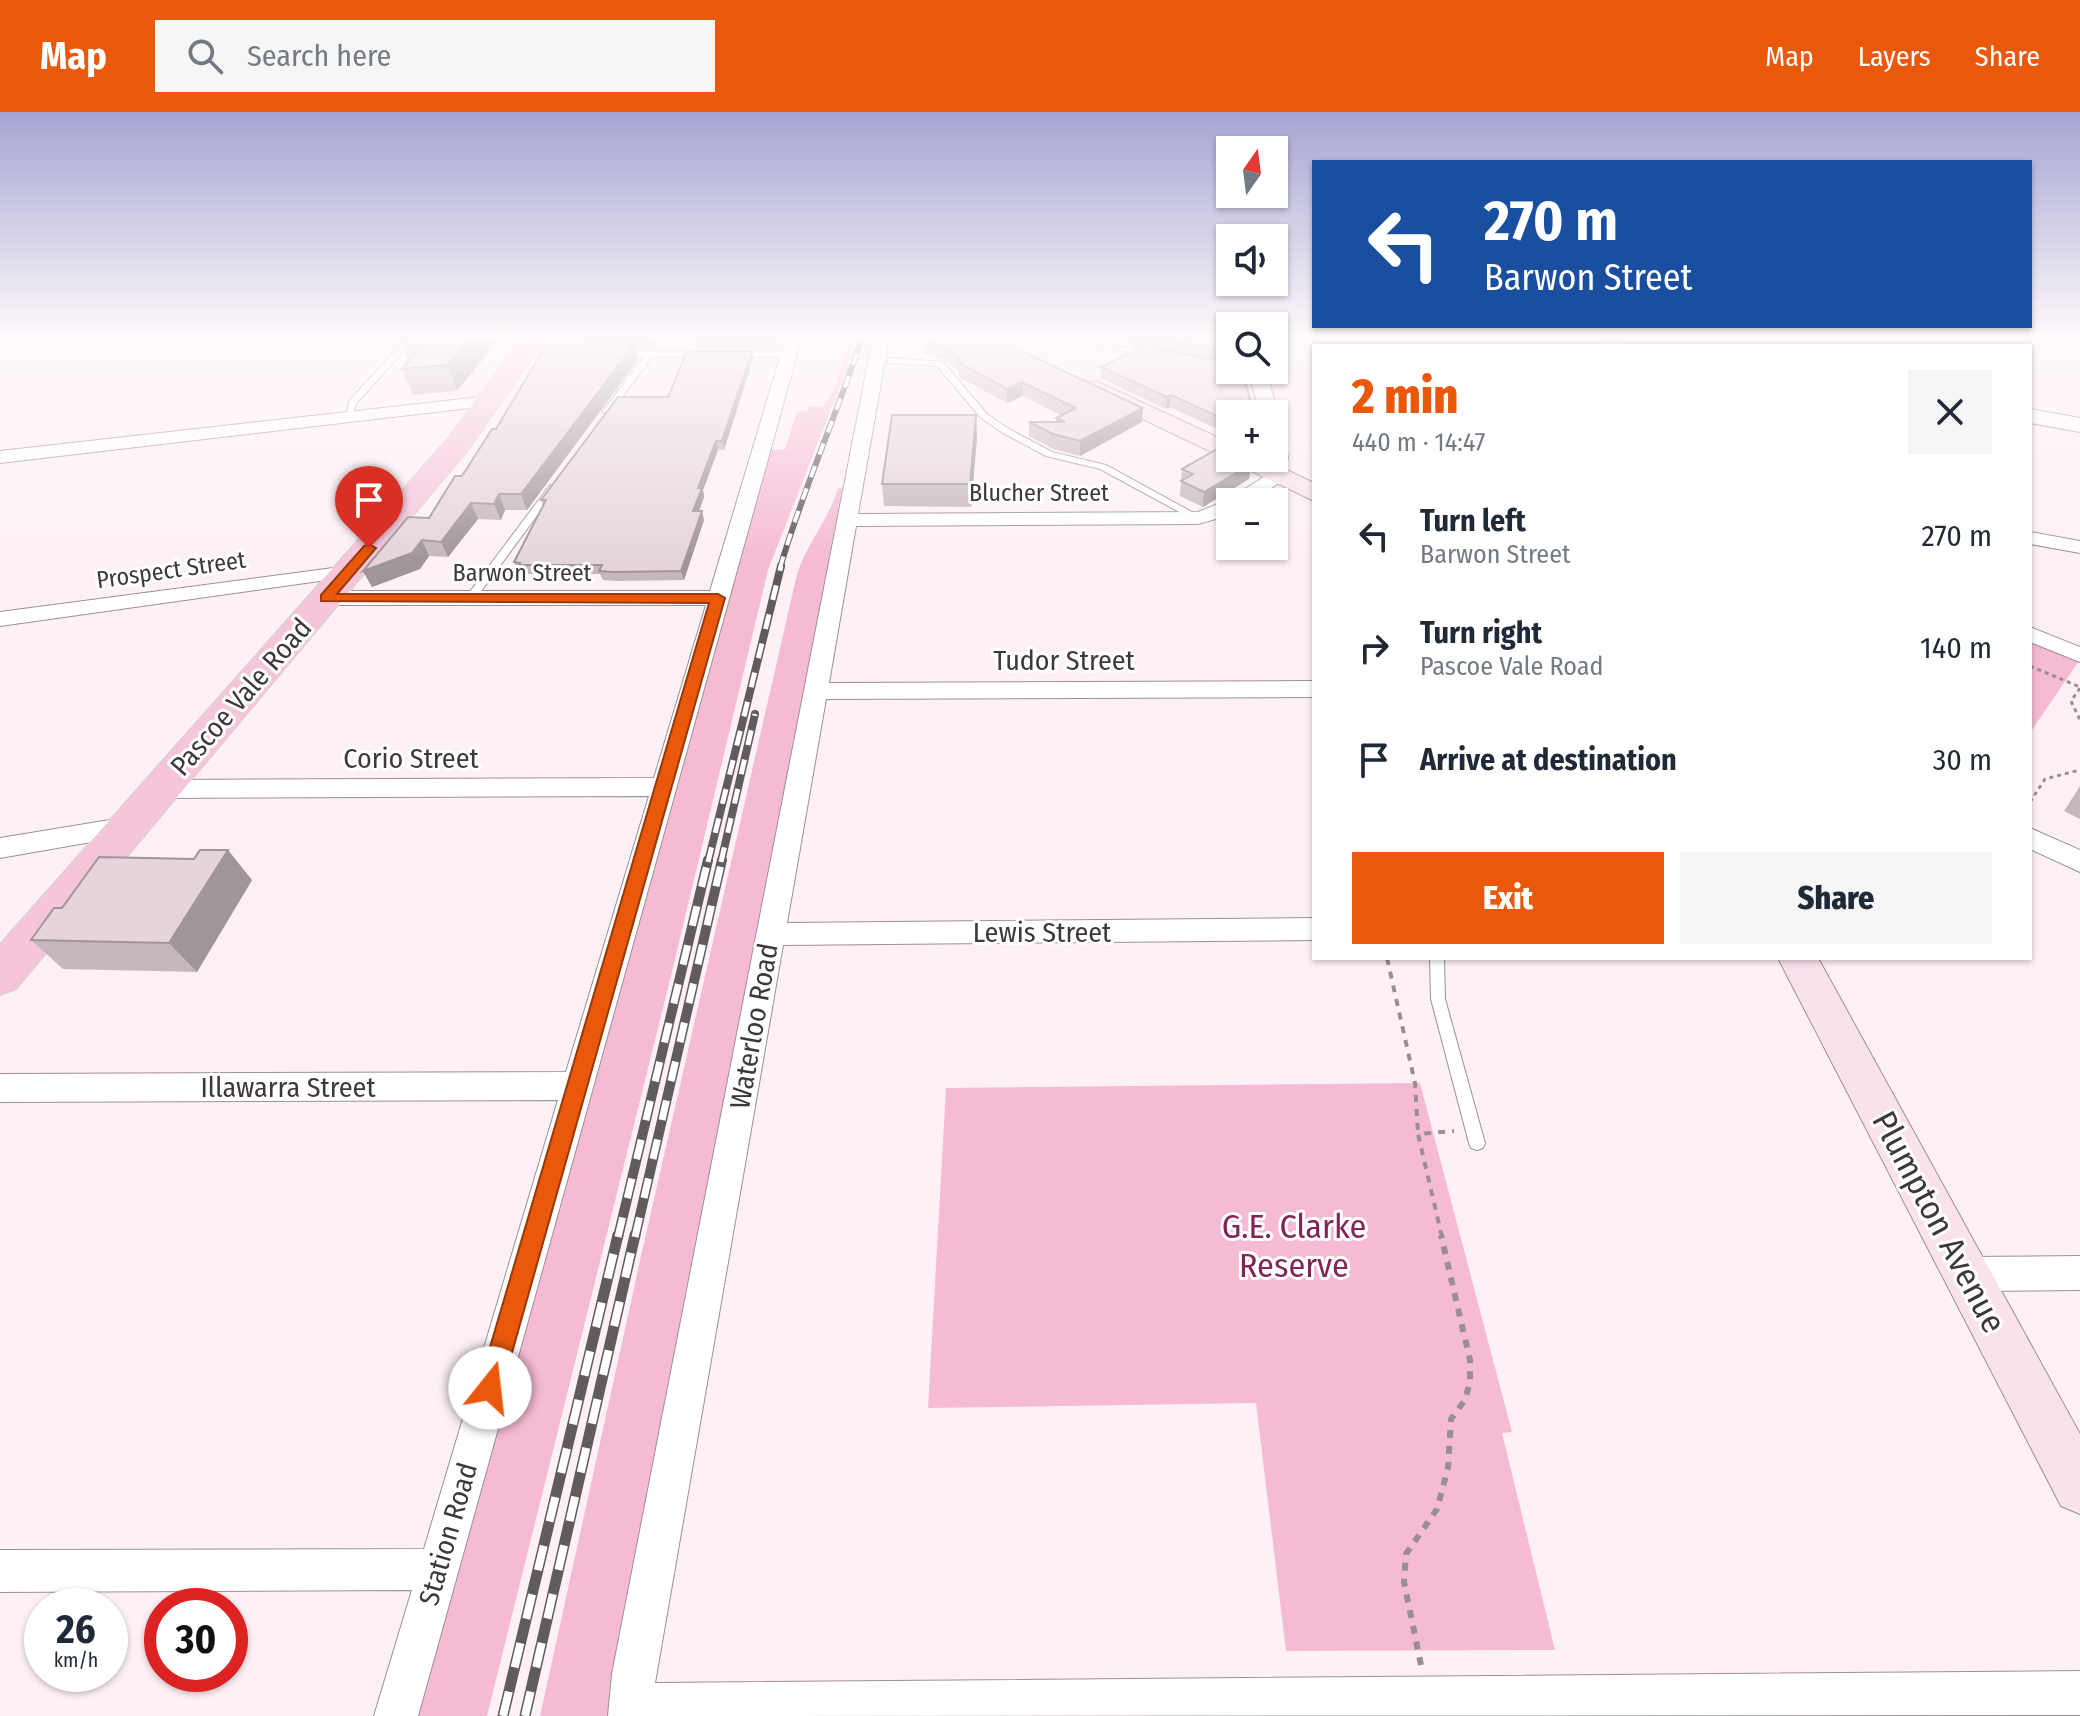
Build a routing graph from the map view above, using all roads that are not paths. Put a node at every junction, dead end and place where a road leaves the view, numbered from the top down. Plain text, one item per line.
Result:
1 (350, 412) edge
2 (394, 412) edge
3 (481, 412) edge
4 (608, 412) edge
5 (772, 412) edge
6 (871, 412) edge
7 (980, 412) edge
8 (1145, 412) edge
9 (2032, 416) edge
10 (349, 417) junction
11 (599, 424) edge
12 (2080, 425) edge
13 (1216, 446) edge
14 (0, 457) edge
15 (1269, 472) edge
16 (1273, 474) junction
17 (558, 479) edge
18 (1255, 488) edge
19 (1312, 492) edge
20 (1216, 514) edge
21 (1198, 518) junction
22 (846, 520) junction
23 (2032, 538) edge
24 (2080, 547) edge
25 (337, 585) junction
26 (718, 598) junction
27 (470, 599) junction
28 (0, 619) edge
29 (2032, 635) edge
30 (2080, 655) edge
31 (1312, 689) edge
32 (815, 691) junction
33 (661, 787) junction
34 (161, 789) junction
35 (128, 827) junction
36 (2032, 839) edge
37 (0, 848) edge
38 (2080, 862) edge
39 (1312, 929) edge
40 (771, 934) junction
41 (1437, 960) edge
42 (1799, 960) edge
43 (0, 976) edge
44 (577, 1086) junction
45 (0, 1088) edge
46 (1475, 1136) road end
47 (2080, 1273) edge
48 (1967, 1274) junction
49 (2080, 1487) edge
50 (438, 1569) junction
51 (0, 1571) edge
52 (2080, 1693) edge
53 (631, 1710) edge
54 (396, 1716) edge

1 - 10 lane
2 - 10 street
3 - 25 main road, Pascoe Vale Road
4 - 11 lane
5 - 26 street, Station Road
6 - 22 street, Waterloo Road
7 - 21 lane
8 - 13 main road
9 - 12 street
10 - 14 street
15 - 16 main road
16 - 18 street
16 - 19 main road
17 - 27 lane
20 - 21 street, Blucher Street
21 - 22 street, Blucher Street
22 - 32 street, Waterloo Road
23 - 24 street
25 - 27 street, Barwon Street
25 - 28 street, Prospect Street
25 - 34 main road, Pascoe Vale Road
26 - 27 street, Barwon Street
26 - 33 street, Station Road
29 - 30 street
31 - 32 street, Tudor Street
32 - 40 street, Waterloo Road
33 - 34 street, Corio Street
33 - 44 street, Station Road
34 - 35 main road, Pascoe Vale Road
35 - 37 street
35 - 43 main road, Pascoe Vale Road
36 - 38 street
39 - 40 street, Lewis Street
40 - 53 street, Waterloo Road
41 - 46 lane
42 - 48 main road, Plumpton Avenue
44 - 45 street, Illawarra Street
44 - 50 street, Station Road
47 - 48 street
48 - 49 main road, Plumpton Avenue
50 - 51 street
50 - 54 street, Station Road
52 - 53 street

